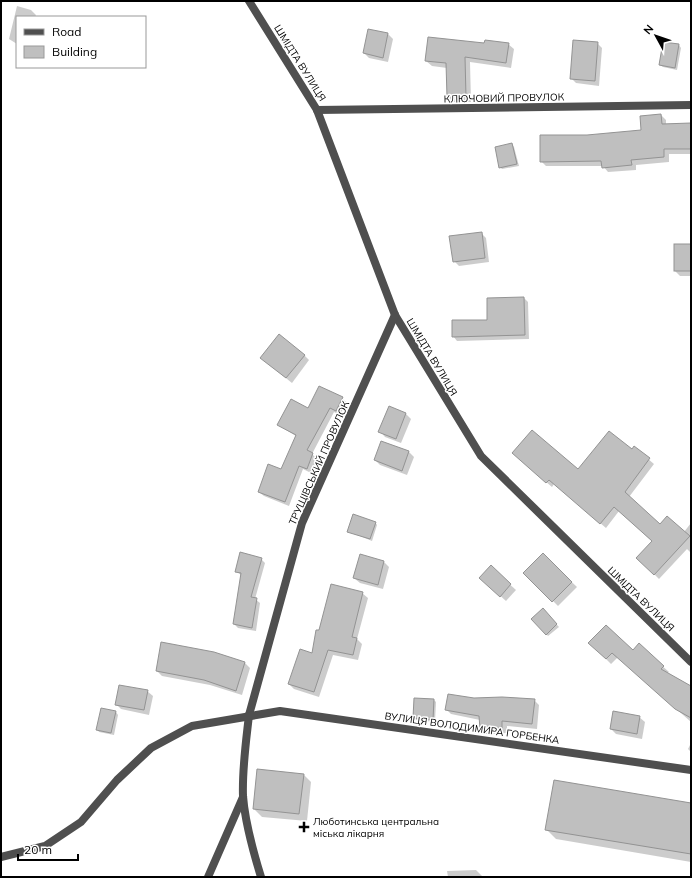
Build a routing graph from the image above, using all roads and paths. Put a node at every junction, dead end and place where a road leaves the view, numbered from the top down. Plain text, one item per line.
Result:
1 (251, 2) edge
2 (691, 106) edge
3 (317, 110) junction
4 (395, 315) junction
5 (691, 662) edge
6 (249, 715) junction
7 (691, 770) edge
8 (243, 796) junction
9 (1, 857) edge
10 (208, 877) edge
11 (261, 877) edge

1 - 3 street, ШМІДТА ВУЛИЦЯ
2 - 3 street, КЛЮЧОВИЙ ПРОВУЛОК
3 - 4 street, ШМІДТА ВУЛИЦЯ
4 - 5 street, ШМІДТА ВУЛИЦЯ
4 - 6 street, ТРУЩІВСЬКИЙ ПРОВУЛОК
6 - 7 street, ВУЛИЦЯ ВОЛОДИМИРА ГОРБЕНКА
6 - 8 street
6 - 9 street, ВУЛИЦЯ ВОЛОДИМИРА ГОРБЕНКА
8 - 10 street
8 - 11 street

